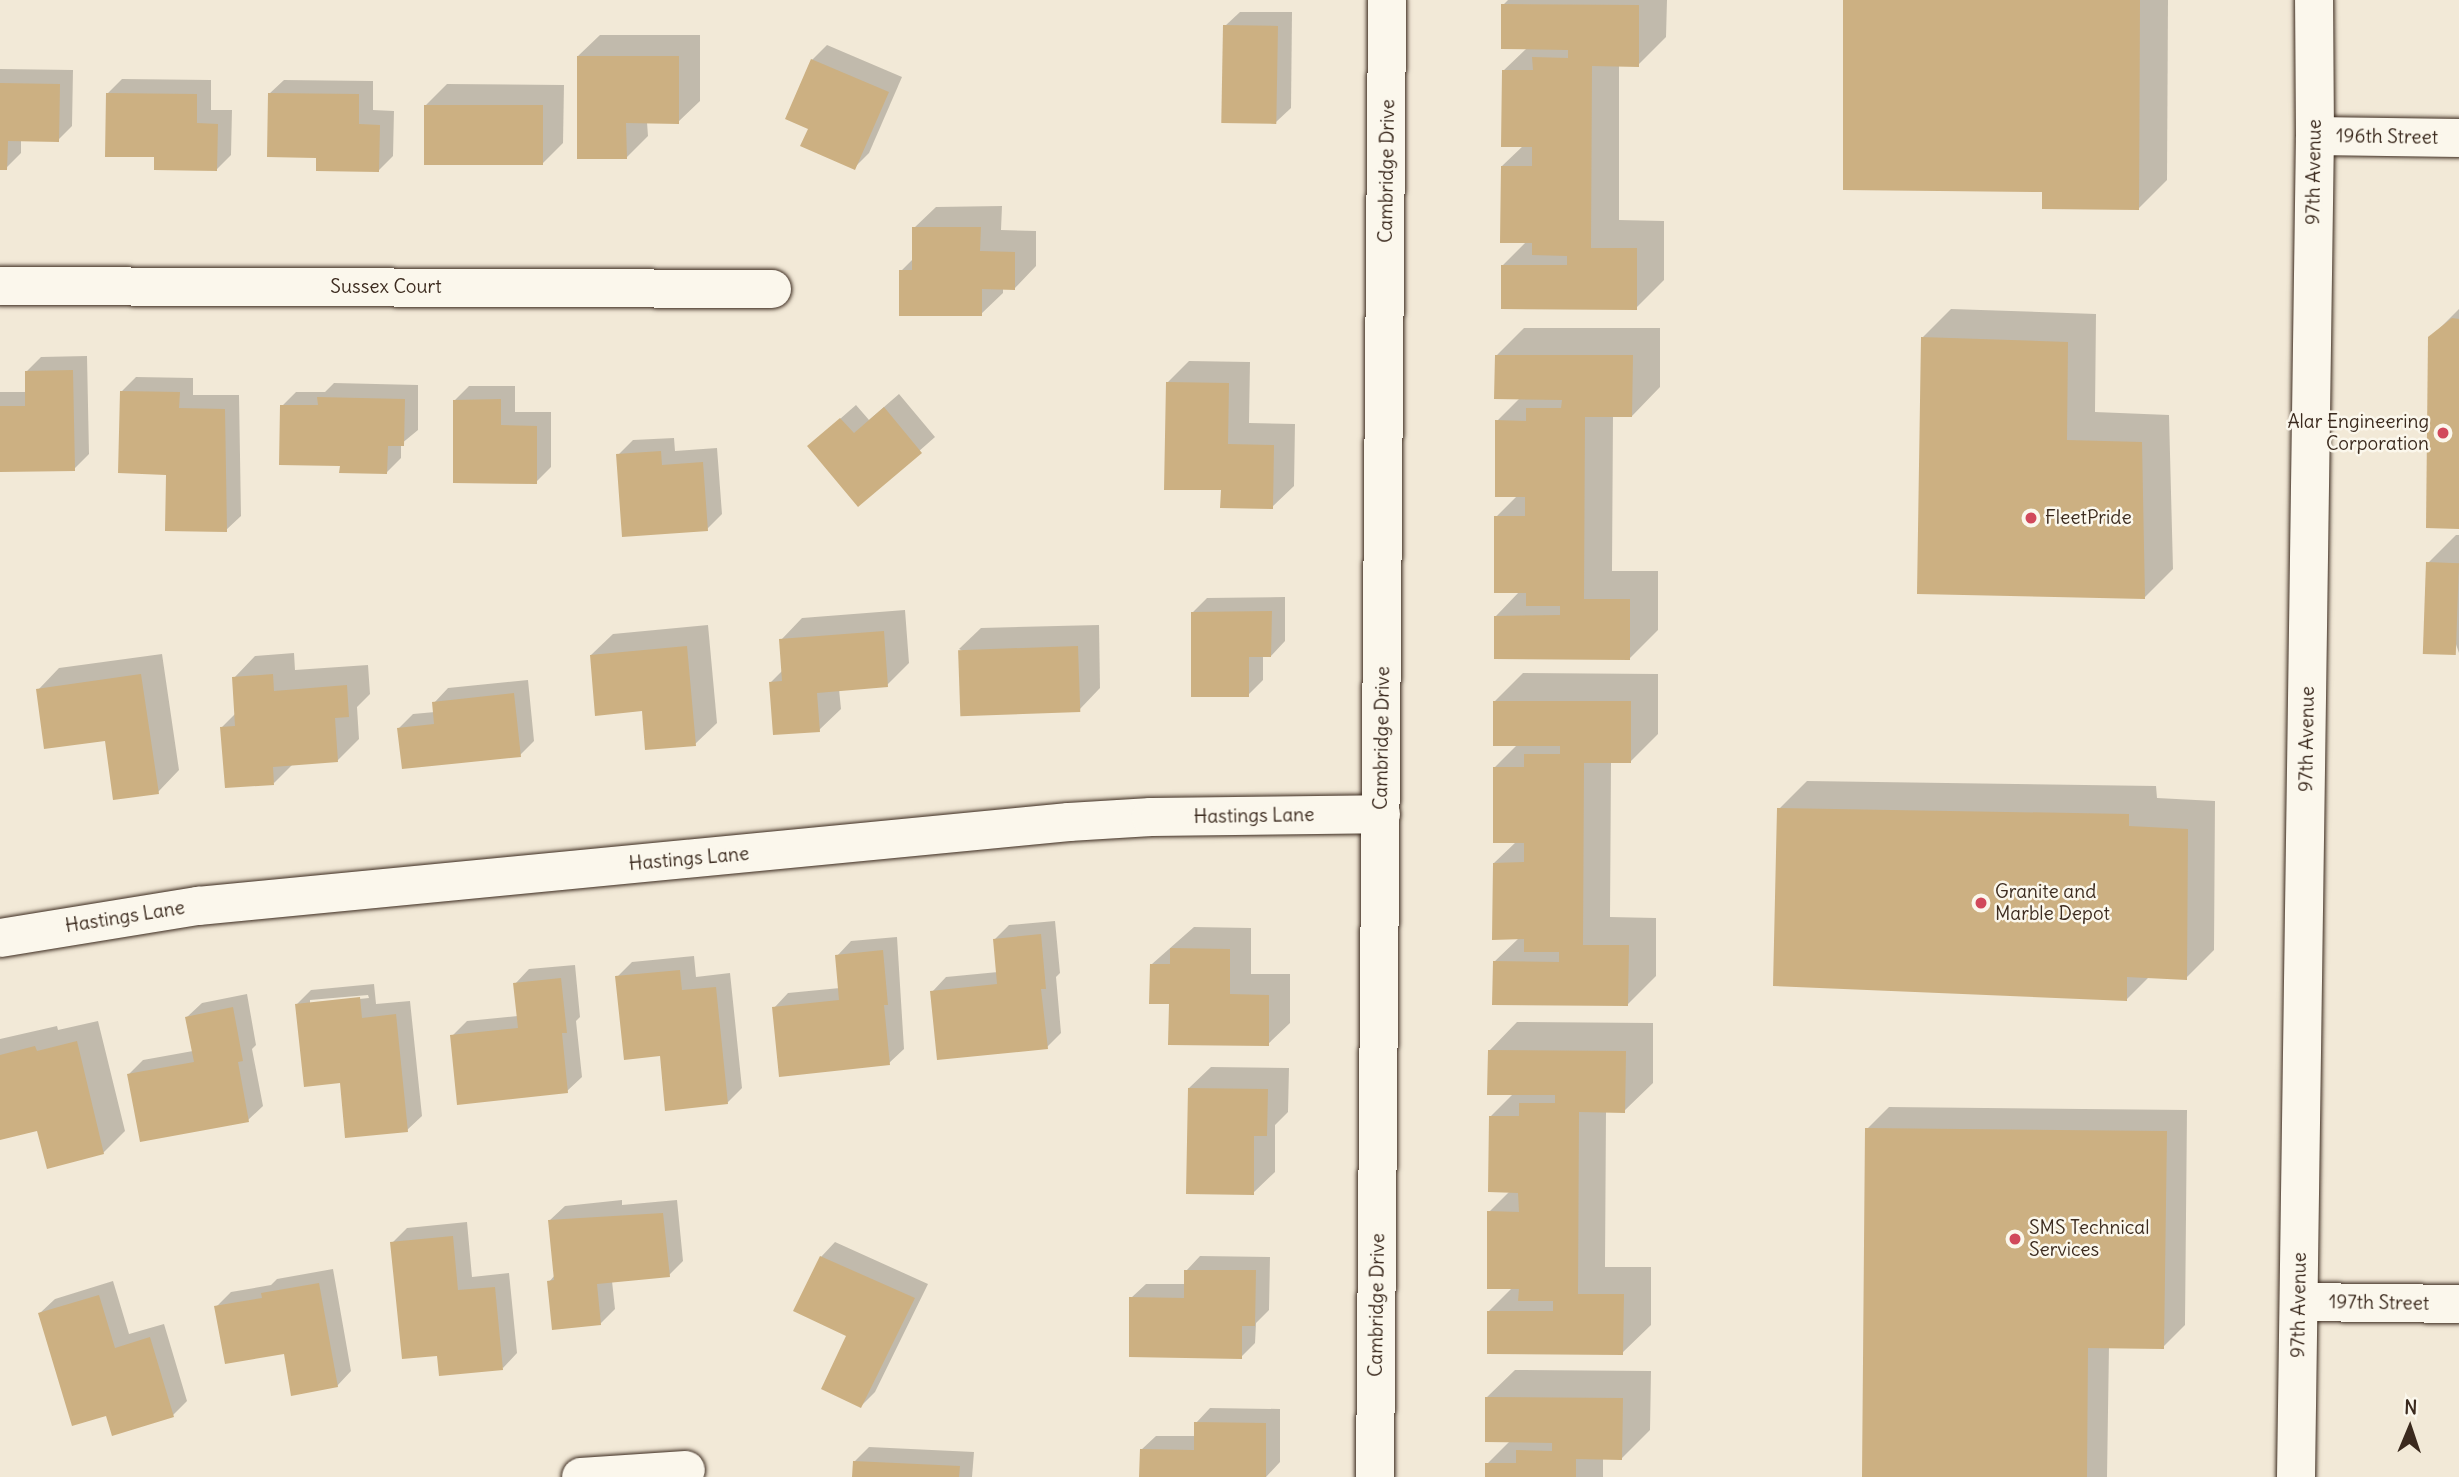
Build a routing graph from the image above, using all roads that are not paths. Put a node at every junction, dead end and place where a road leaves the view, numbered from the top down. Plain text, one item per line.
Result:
1 (1387, 0) edge
2 (2314, 0) edge
3 (2315, 136) junction
4 (2459, 138) edge
5 (0, 286) edge
6 (772, 289) dead end
7 (1381, 814) junction
8 (0, 938) edge
9 (2300, 1302) junction
10 (2459, 1304) edge
11 (686, 1470) dead end
12 (581, 1477) edge
13 (1375, 1477) edge
14 (2296, 1477) edge

1 - 7 street, Cambridge Drive
2 - 3 street, 97th Avenue
3 - 4 street, 196th Street
3 - 9 street, 97th Avenue
5 - 6 street, Sussex Court
7 - 8 street, Hastings Lane
7 - 13 street, Cambridge Drive
9 - 10 street, 197th Street
9 - 14 street, 97th Avenue
11 - 12 street

